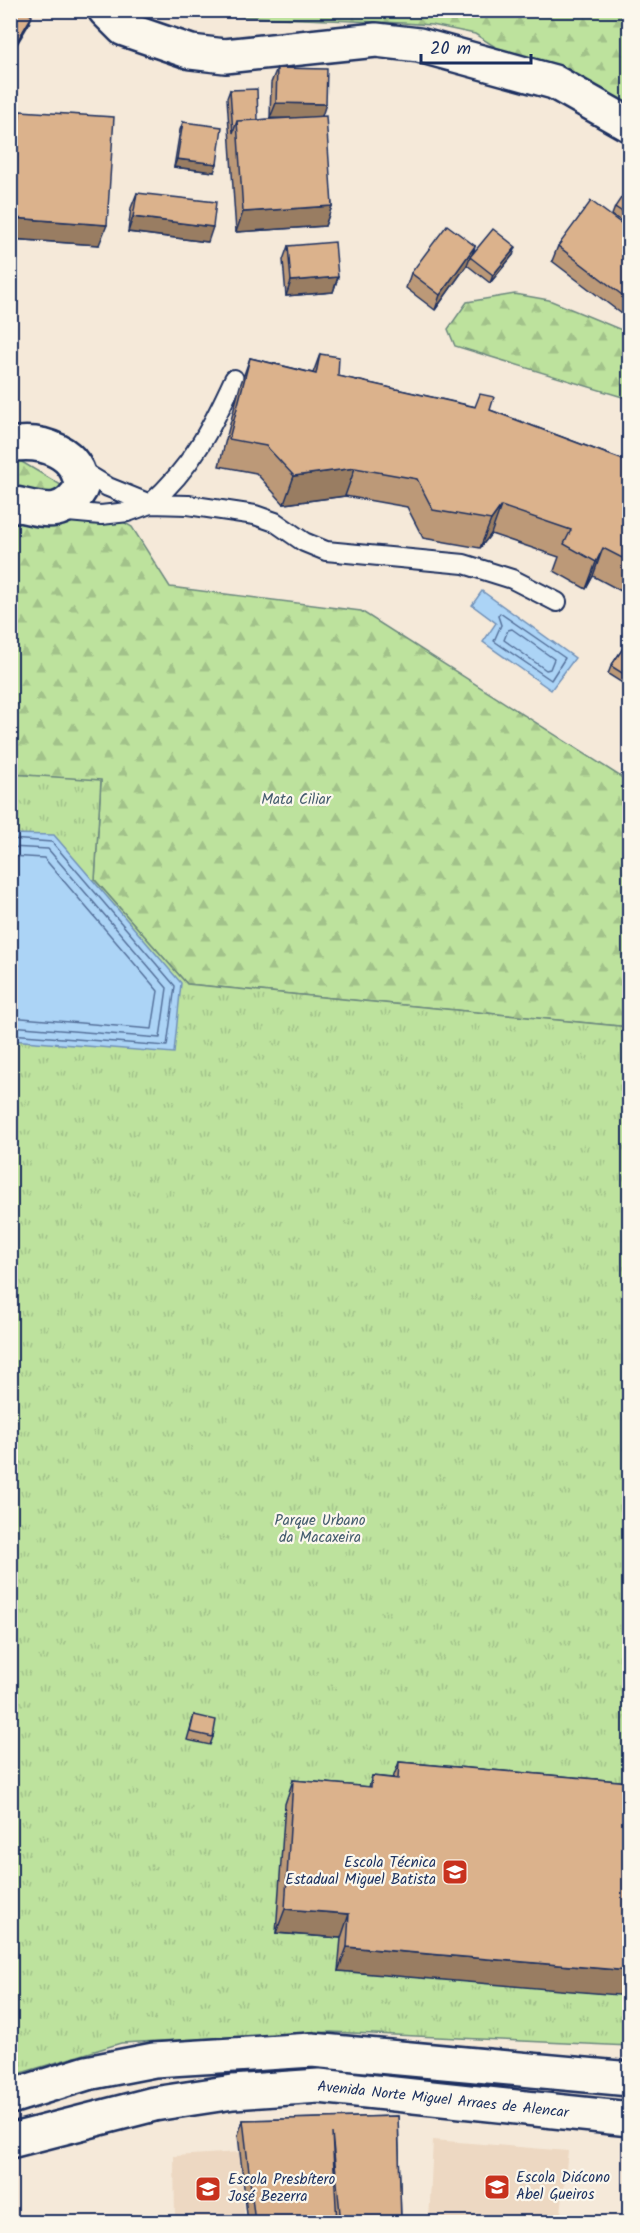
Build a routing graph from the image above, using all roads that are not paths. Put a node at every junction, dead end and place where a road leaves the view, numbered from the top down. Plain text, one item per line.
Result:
1 (105, 10) edge
2 (630, 125) edge
3 (234, 379) dead end
4 (10, 445) edge
5 (76, 467) junction
6 (10, 504) edge
7 (150, 504) junction
8 (52, 511) junction
9 (557, 602) dead end
10 (630, 2079) edge
11 (10, 2097) edge
12 (630, 2120) edge
13 (10, 2141) edge

1 - 2 main road
3 - 7 lane
4 - 5 main road
5 - 7 lane
5 - 8 main road
6 - 8 main road
7 - 8 lane
7 - 9 lane
10 - 11 main road
12 - 13 main road, Avenida Norte Miguel Arraes de Alencar

